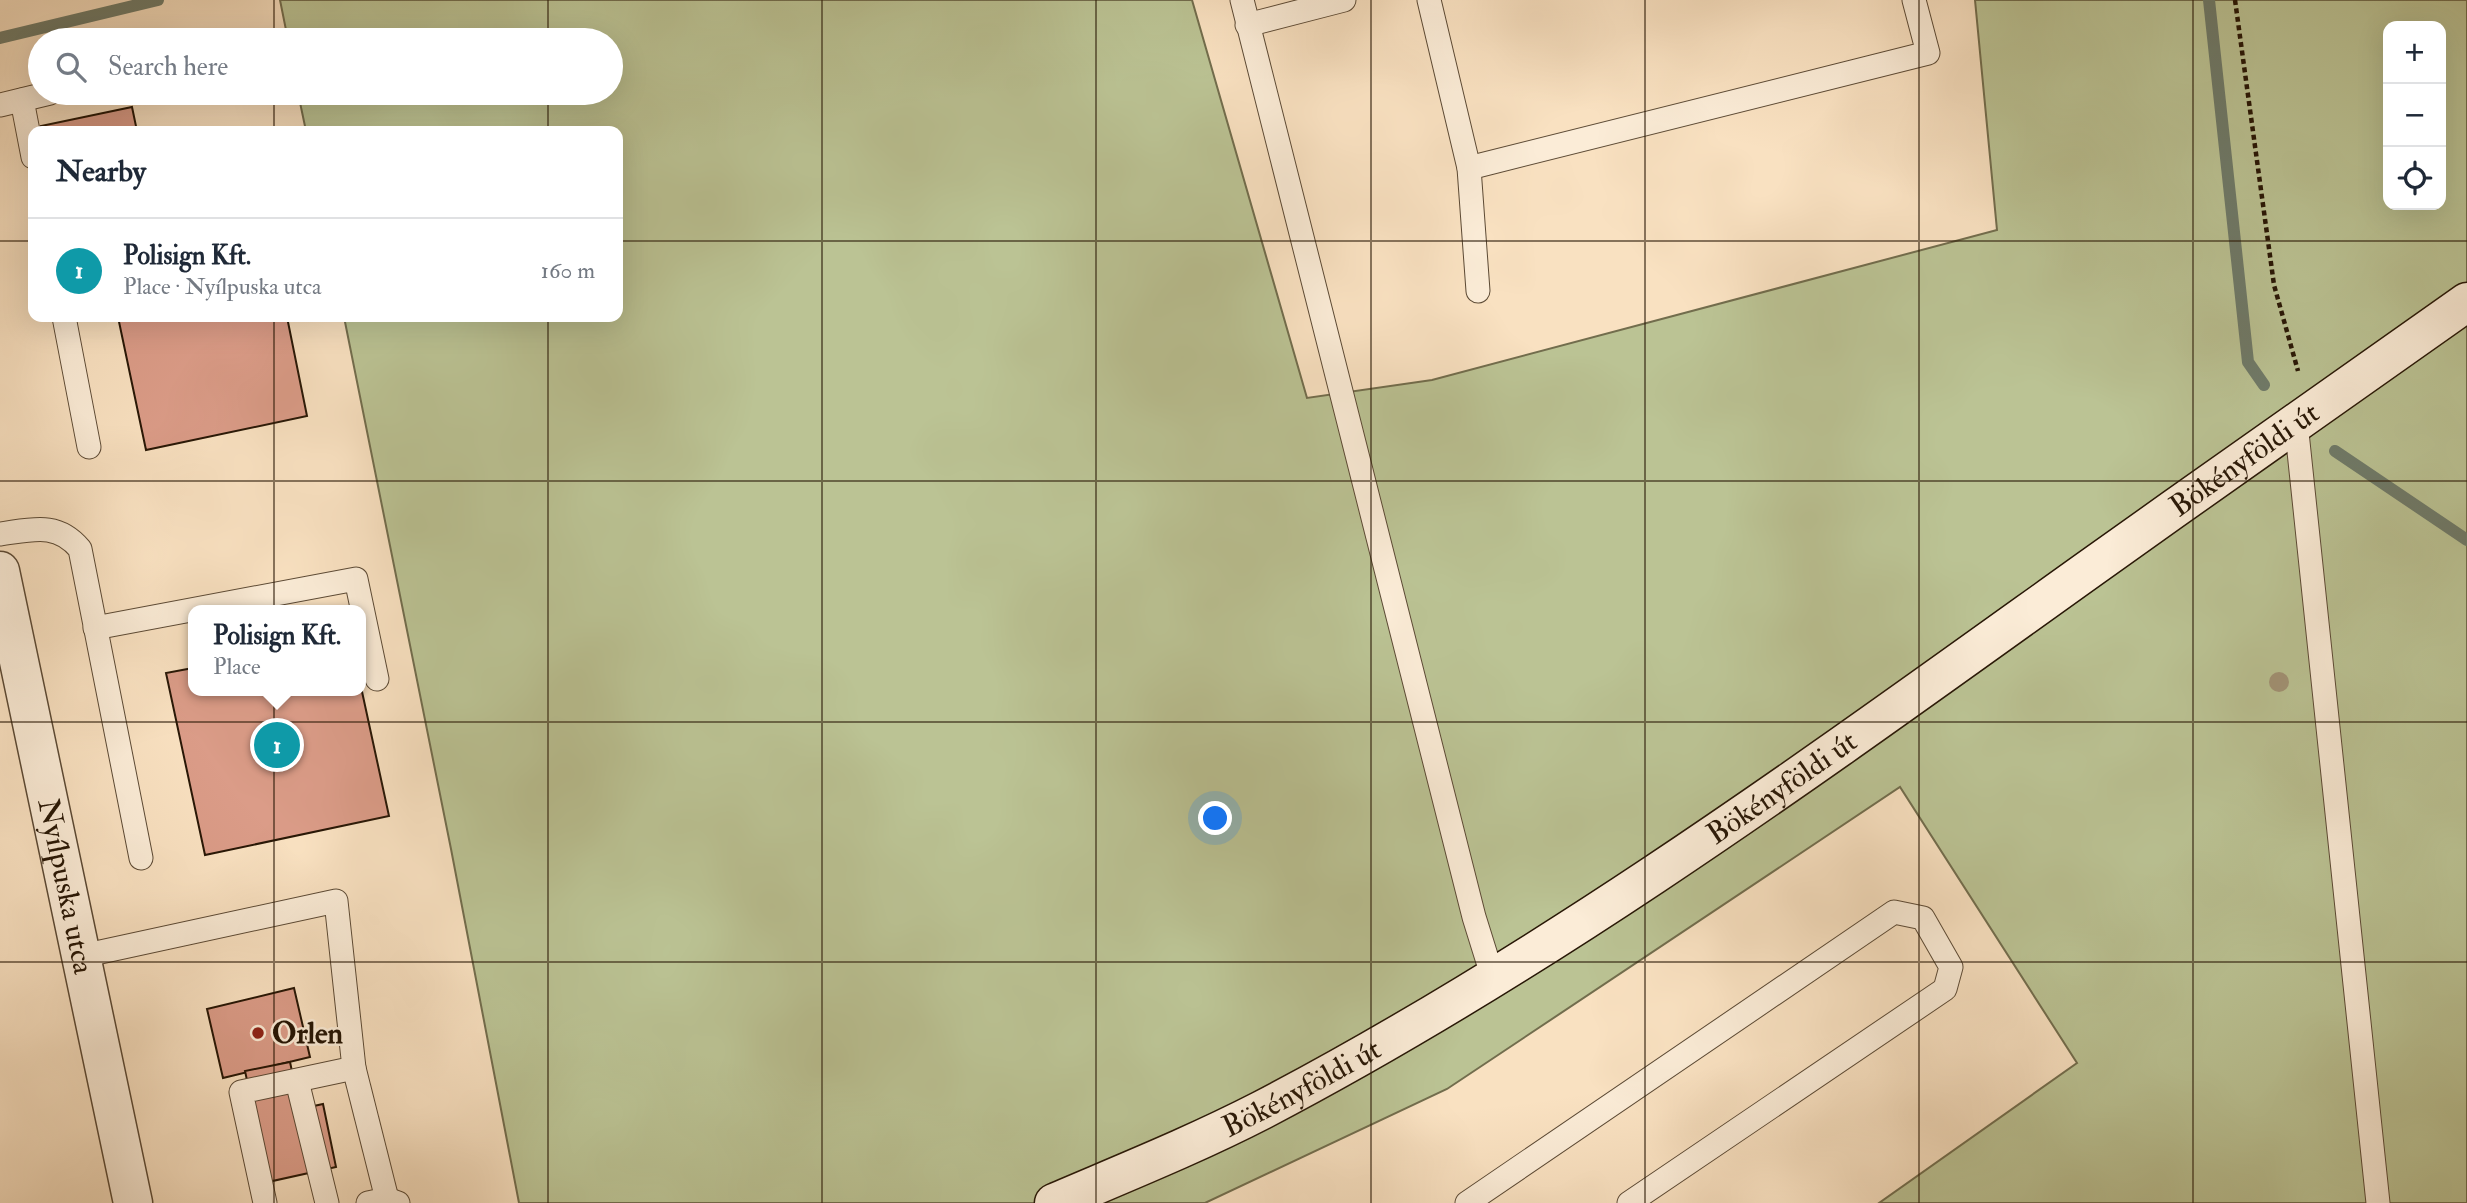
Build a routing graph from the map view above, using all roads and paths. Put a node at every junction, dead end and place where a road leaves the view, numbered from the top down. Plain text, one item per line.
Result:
1 (1242, 0) edge
2 (1343, 0) edge
3 (1429, 0) edge
4 (1914, 0) edge
5 (2235, 0) edge
6 (1247, 25) junction
7 (28, 99) edge
8 (11, 103) edge
9 (28, 145) edge
10 (1469, 168) junction
11 (1478, 291) dead end
12 (2467, 302) edge
13 (65, 322) edge
14 (2296, 423) junction
15 (89, 447) dead end
16 (0, 534) edge
17 (0, 571) edge
18 (218, 605) edge
19 (361, 605) edge
20 (188, 611) edge
21 (366, 627) edge
22 (95, 628) junction
23 (377, 679) dead end
24 (141, 858) dead end
25 (82, 956) junction
26 (1493, 978) junction
27 (354, 1068) junction
28 (297, 1080) junction
29 (384, 1202) edge
30 (132, 1203) edge
31 (265, 1203) edge
32 (327, 1203) edge
33 (1054, 1203) edge
34 (1467, 1203) edge
35 (1629, 1203) edge
36 (2378, 1203) edge

1 - 6 lane
2 - 6 lane
3 - 10 lane
4 - 10 lane
5 - 14 path
6 - 26 lane
7 - 8 lane
8 - 9 lane
10 - 11 lane
12 - 14 street, Bökényföldi út
13 - 15 lane
14 - 26 street, Bökényföldi út
14 - 36 lane
16 - 22 lane
17 - 25 street, Nyílpuska utca
18 - 19 lane
20 - 22 lane
21 - 23 lane
22 - 24 lane
25 - 27 lane
25 - 30 street, Nyílpuska utca
26 - 33 street, Bökényföldi út
27 - 28 lane
27 - 29 lane
28 - 31 lane
28 - 32 lane
34 - 35 lane

